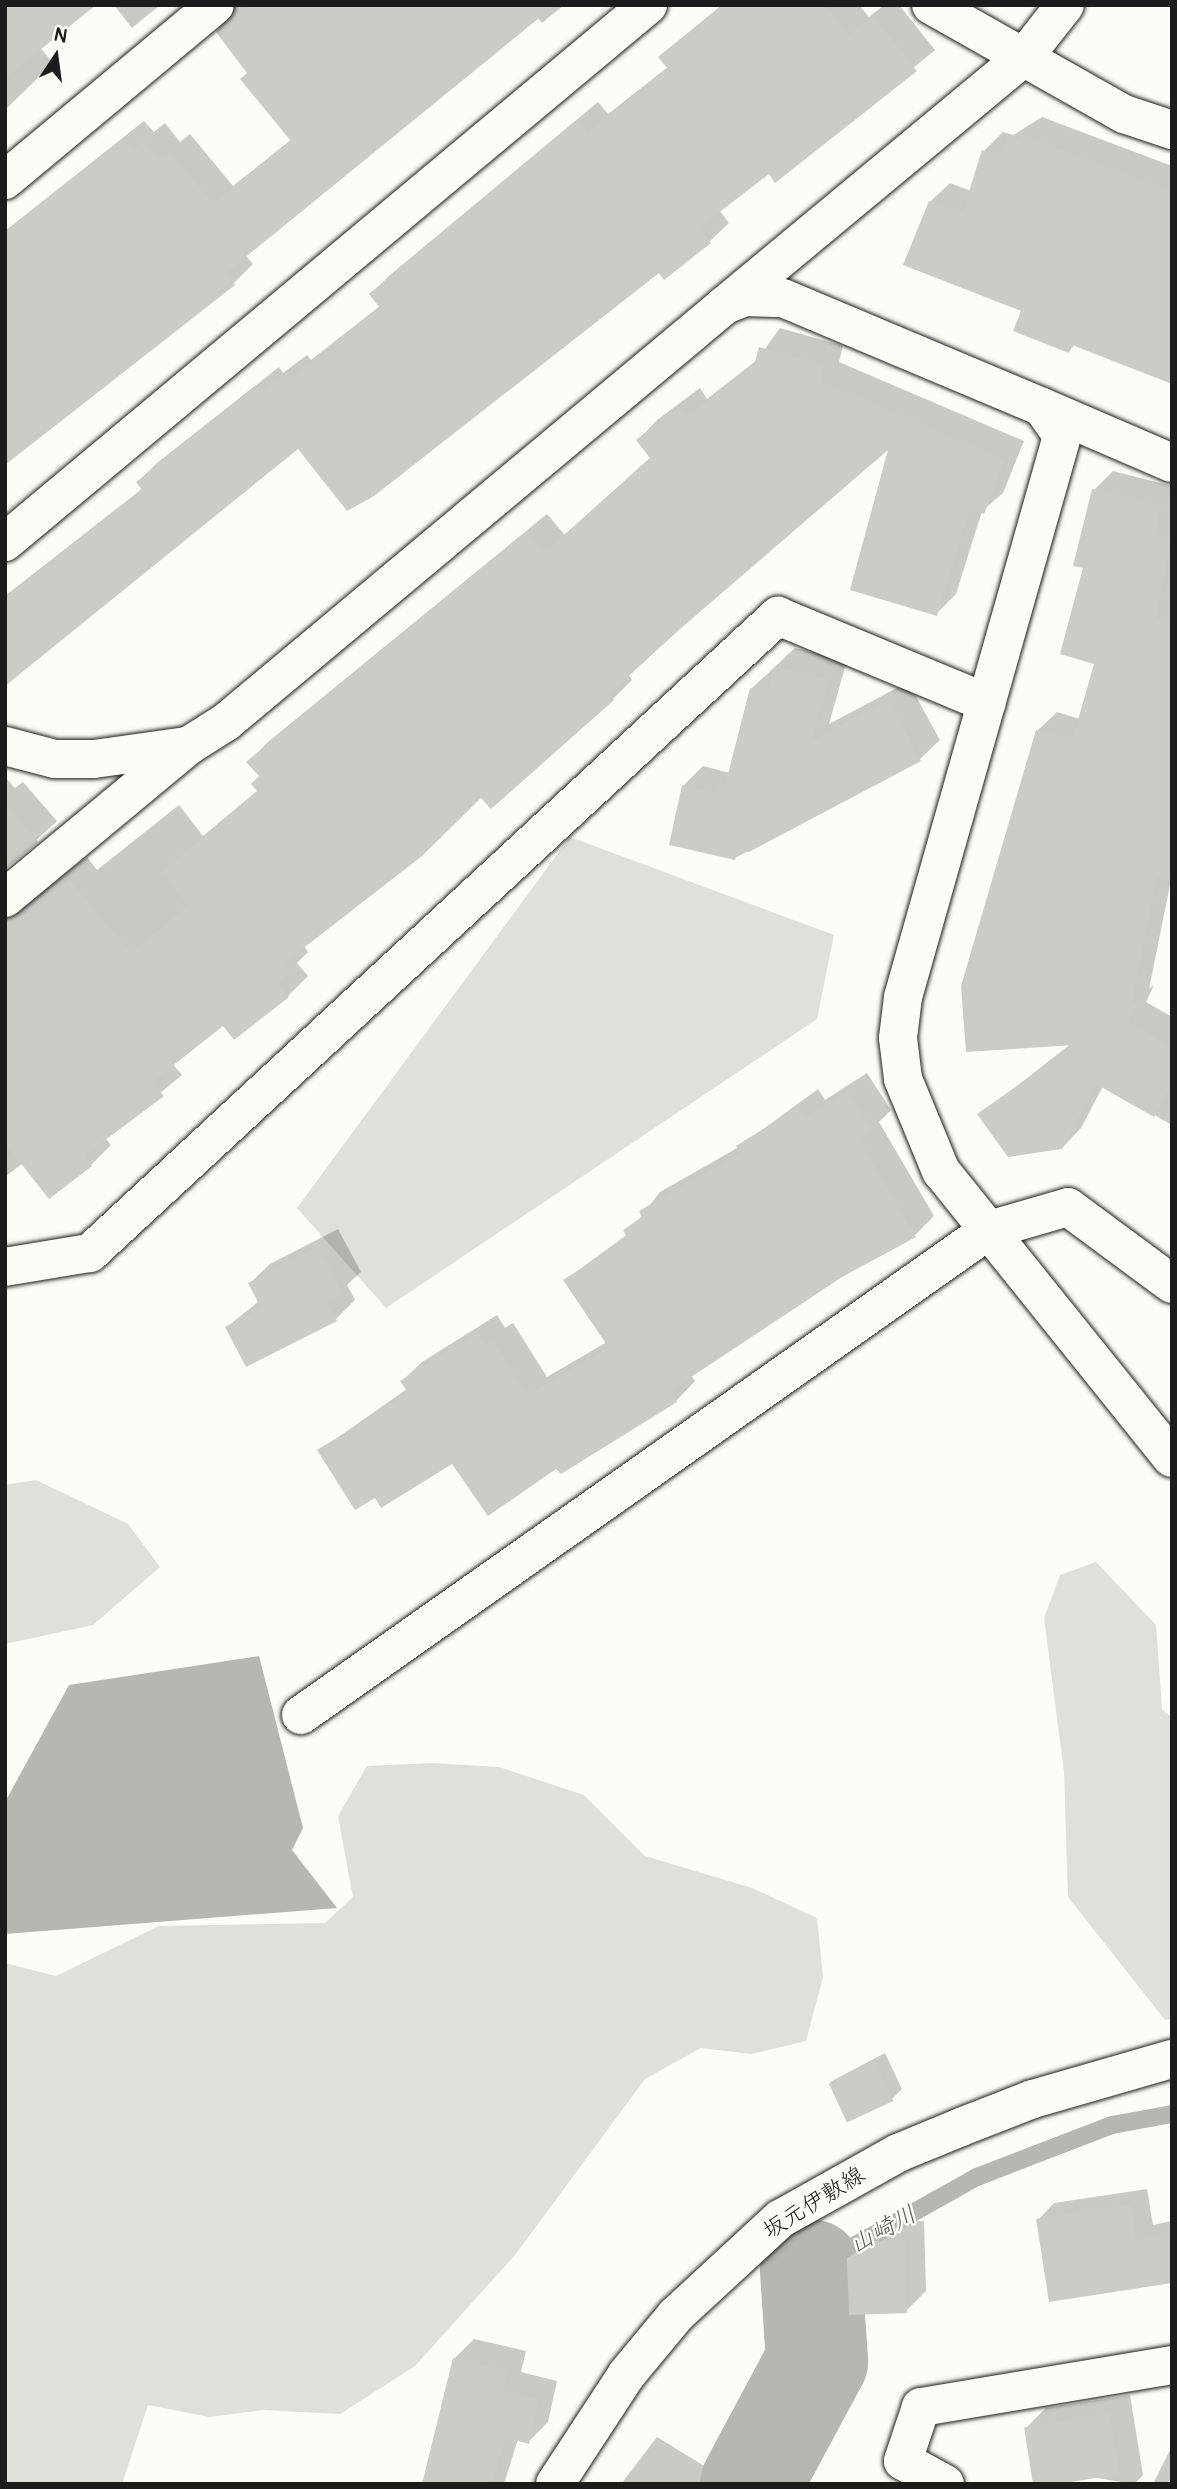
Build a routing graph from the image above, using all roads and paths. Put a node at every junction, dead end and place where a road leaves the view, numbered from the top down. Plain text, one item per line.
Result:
1 (215, 5) edge
2 (648, 5) edge
3 (931, 5) edge
4 (1065, 5) edge
5 (1024, 57) junction
6 (1172, 130) edge
7 (5, 180) edge
8 (725, 305) junction
9 (1042, 407) junction
10 (1172, 463) edge
11 (5, 542) edge
12 (987, 703) junction
13 (5, 746) edge
14 (188, 746) junction
15 (5, 898) edge
16 (989, 1230) junction
17 (5, 1266) edge
18 (1172, 1284) edge
19 (1172, 1458) edge
20 (301, 1715) dead end
21 (1172, 2059) edge
22 (1172, 2365) edge
23 (894, 2472) edge
24 (555, 2484) edge
25 (945, 2484) edge

1 - 7 street
2 - 11 street
3 - 5 street
4 - 5 street
5 - 6 street
5 - 8 street
8 - 9 street
8 - 14 street
9 - 10 street
9 - 12 street
12 - 16 street
12 - 17 street
13 - 14 street
14 - 15 street
16 - 18 street
16 - 19 street
16 - 20 street
21 - 24 street, 坂元伊敷線
22 - 23 street
23 - 25 street

